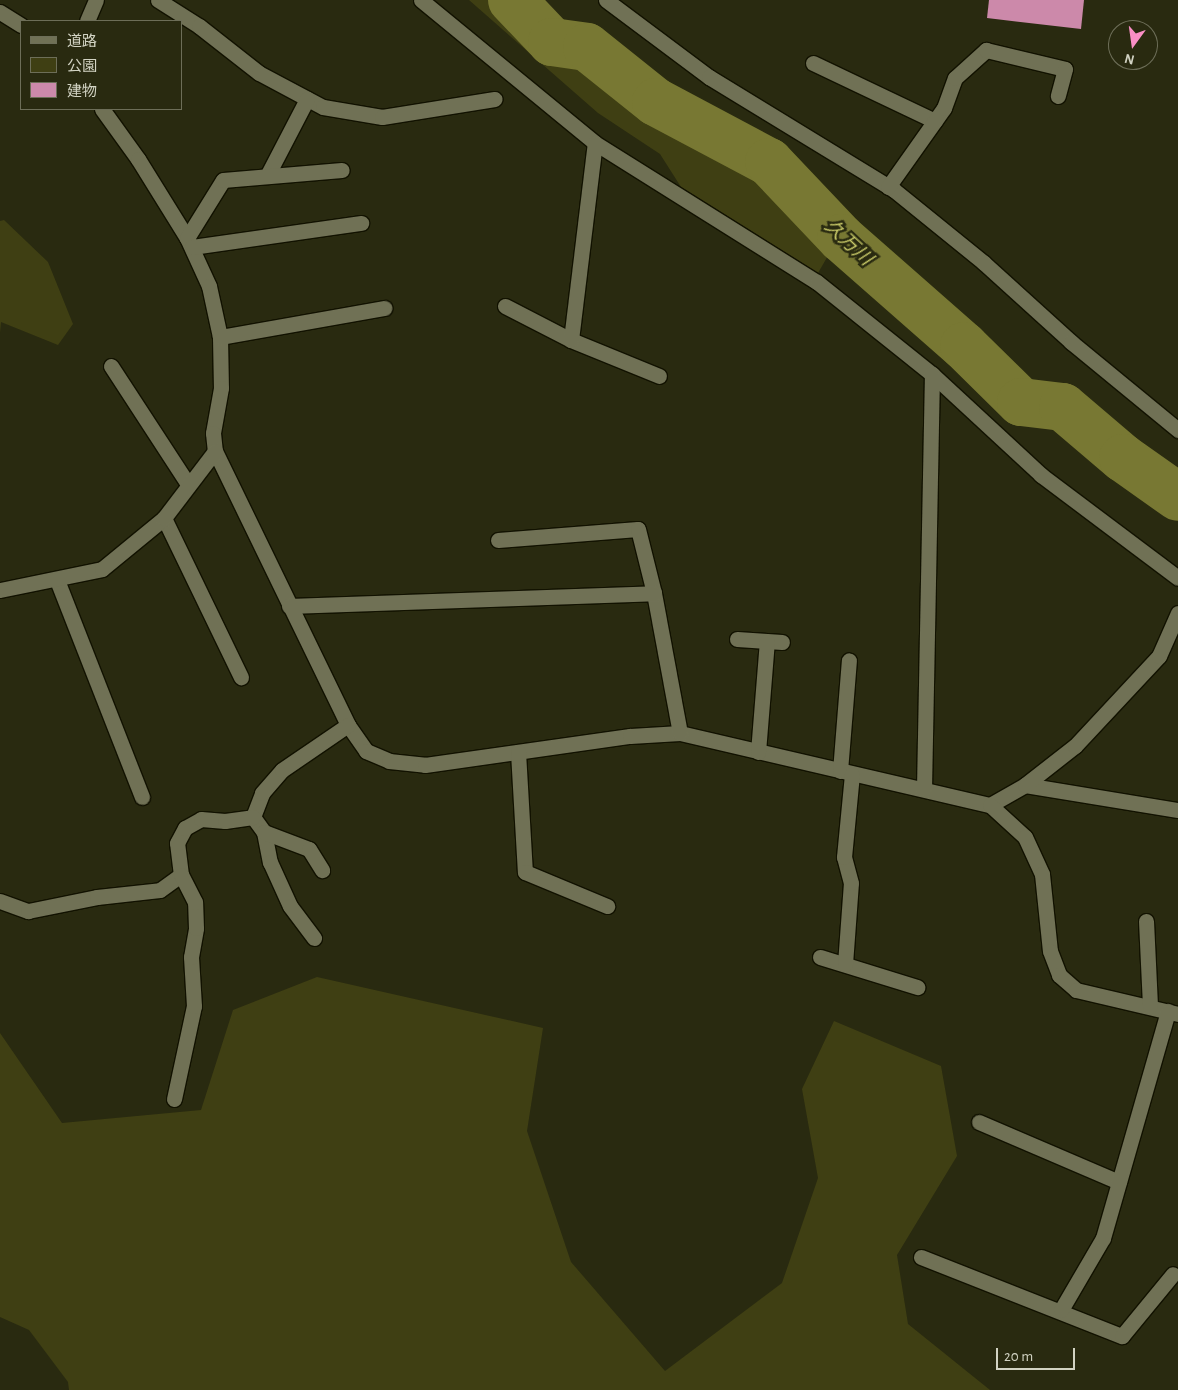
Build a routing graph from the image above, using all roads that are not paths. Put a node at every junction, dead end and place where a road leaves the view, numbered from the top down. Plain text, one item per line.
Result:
1 (96, 0) edge
2 (158, 0) edge
3 (421, 0) edge
4 (606, 0) edge
5 (0, 12) edge
6 (87, 20) edge
7 (20, 24) edge
8 (813, 64) dead end
9 (1058, 96) dead end
10 (307, 99) junction
11 (495, 99) dead end
12 (103, 110) edge
13 (935, 121) junction
14 (595, 143) junction
15 (342, 170) dead end
16 (267, 176) junction
17 (888, 187) junction
18 (360, 223) dead end
19 (189, 243) junction
20 (505, 306) dead end
21 (384, 308) dead end
22 (220, 337) junction
23 (571, 340) junction
24 (111, 366) dead end
25 (932, 374) junction
26 (659, 376) dead end
27 (1178, 430) edge
28 (215, 451) junction
29 (188, 484) junction
30 (164, 518) junction
31 (498, 540) dead end
32 (1178, 578) edge
33 (57, 580) junction
34 (0, 590) edge
35 (654, 594) junction
36 (289, 606) junction
37 (1178, 613) edge
38 (737, 639) dead end
39 (849, 660) dead end
40 (240, 677) dead end
41 (348, 725) junction
42 (680, 733) junction
43 (518, 752) junction
44 (758, 752) junction
45 (846, 772) junction
46 (1025, 785) junction
47 (924, 789) junction
48 (142, 797) dead end
49 (990, 805) junction
50 (1178, 810) edge
51 (252, 817) junction
52 (264, 832) junction
53 (322, 870) dead end
54 (180, 875) junction
55 (0, 901) edge
56 (607, 906) dead end
57 (1146, 922) dead end
58 (314, 938) dead end
59 (820, 957) dead end
60 (845, 964) junction
61 (917, 987) dead end
62 (1150, 1006) junction
63 (1173, 1013) edge
64 (174, 1099) dead end
65 (979, 1122) dead end
66 (1119, 1182) junction
67 (921, 1257) dead end
68 (1173, 1274) dead end
69 (1061, 1310) junction

1 - 6 street
2 - 10 street
3 - 14 street
4 - 17 street
5 - 7 street
8 - 13 street
9 - 13 street
10 - 11 street
10 - 16 street
12 - 19 street
13 - 17 street
14 - 23 street
14 - 25 street
15 - 16 street
16 - 19 street
17 - 27 street
18 - 19 street
19 - 22 street
20 - 23 street
21 - 22 street
22 - 28 street
23 - 26 street
24 - 29 street
25 - 32 street
25 - 47 street
28 - 29 street
28 - 36 street
29 - 30 street
30 - 33 street
30 - 40 street
31 - 35 street
33 - 34 street
33 - 48 street
35 - 36 street
35 - 42 street
36 - 41 street
37 - 46 street
38 - 44 street
39 - 45 street
41 - 43 street
41 - 51 street
42 - 43 street
42 - 44 street
43 - 56 street
44 - 45 street
45 - 47 street
45 - 60 street
46 - 49 street
46 - 50 street
47 - 49 street
49 - 62 street
51 - 52 street
51 - 54 street
52 - 53 street
52 - 58 street
54 - 55 street
54 - 64 street
57 - 62 street
59 - 60 street
60 - 61 street
62 - 63 street
63 - 66 street
65 - 66 street
66 - 69 street
67 - 69 street
68 - 69 street

